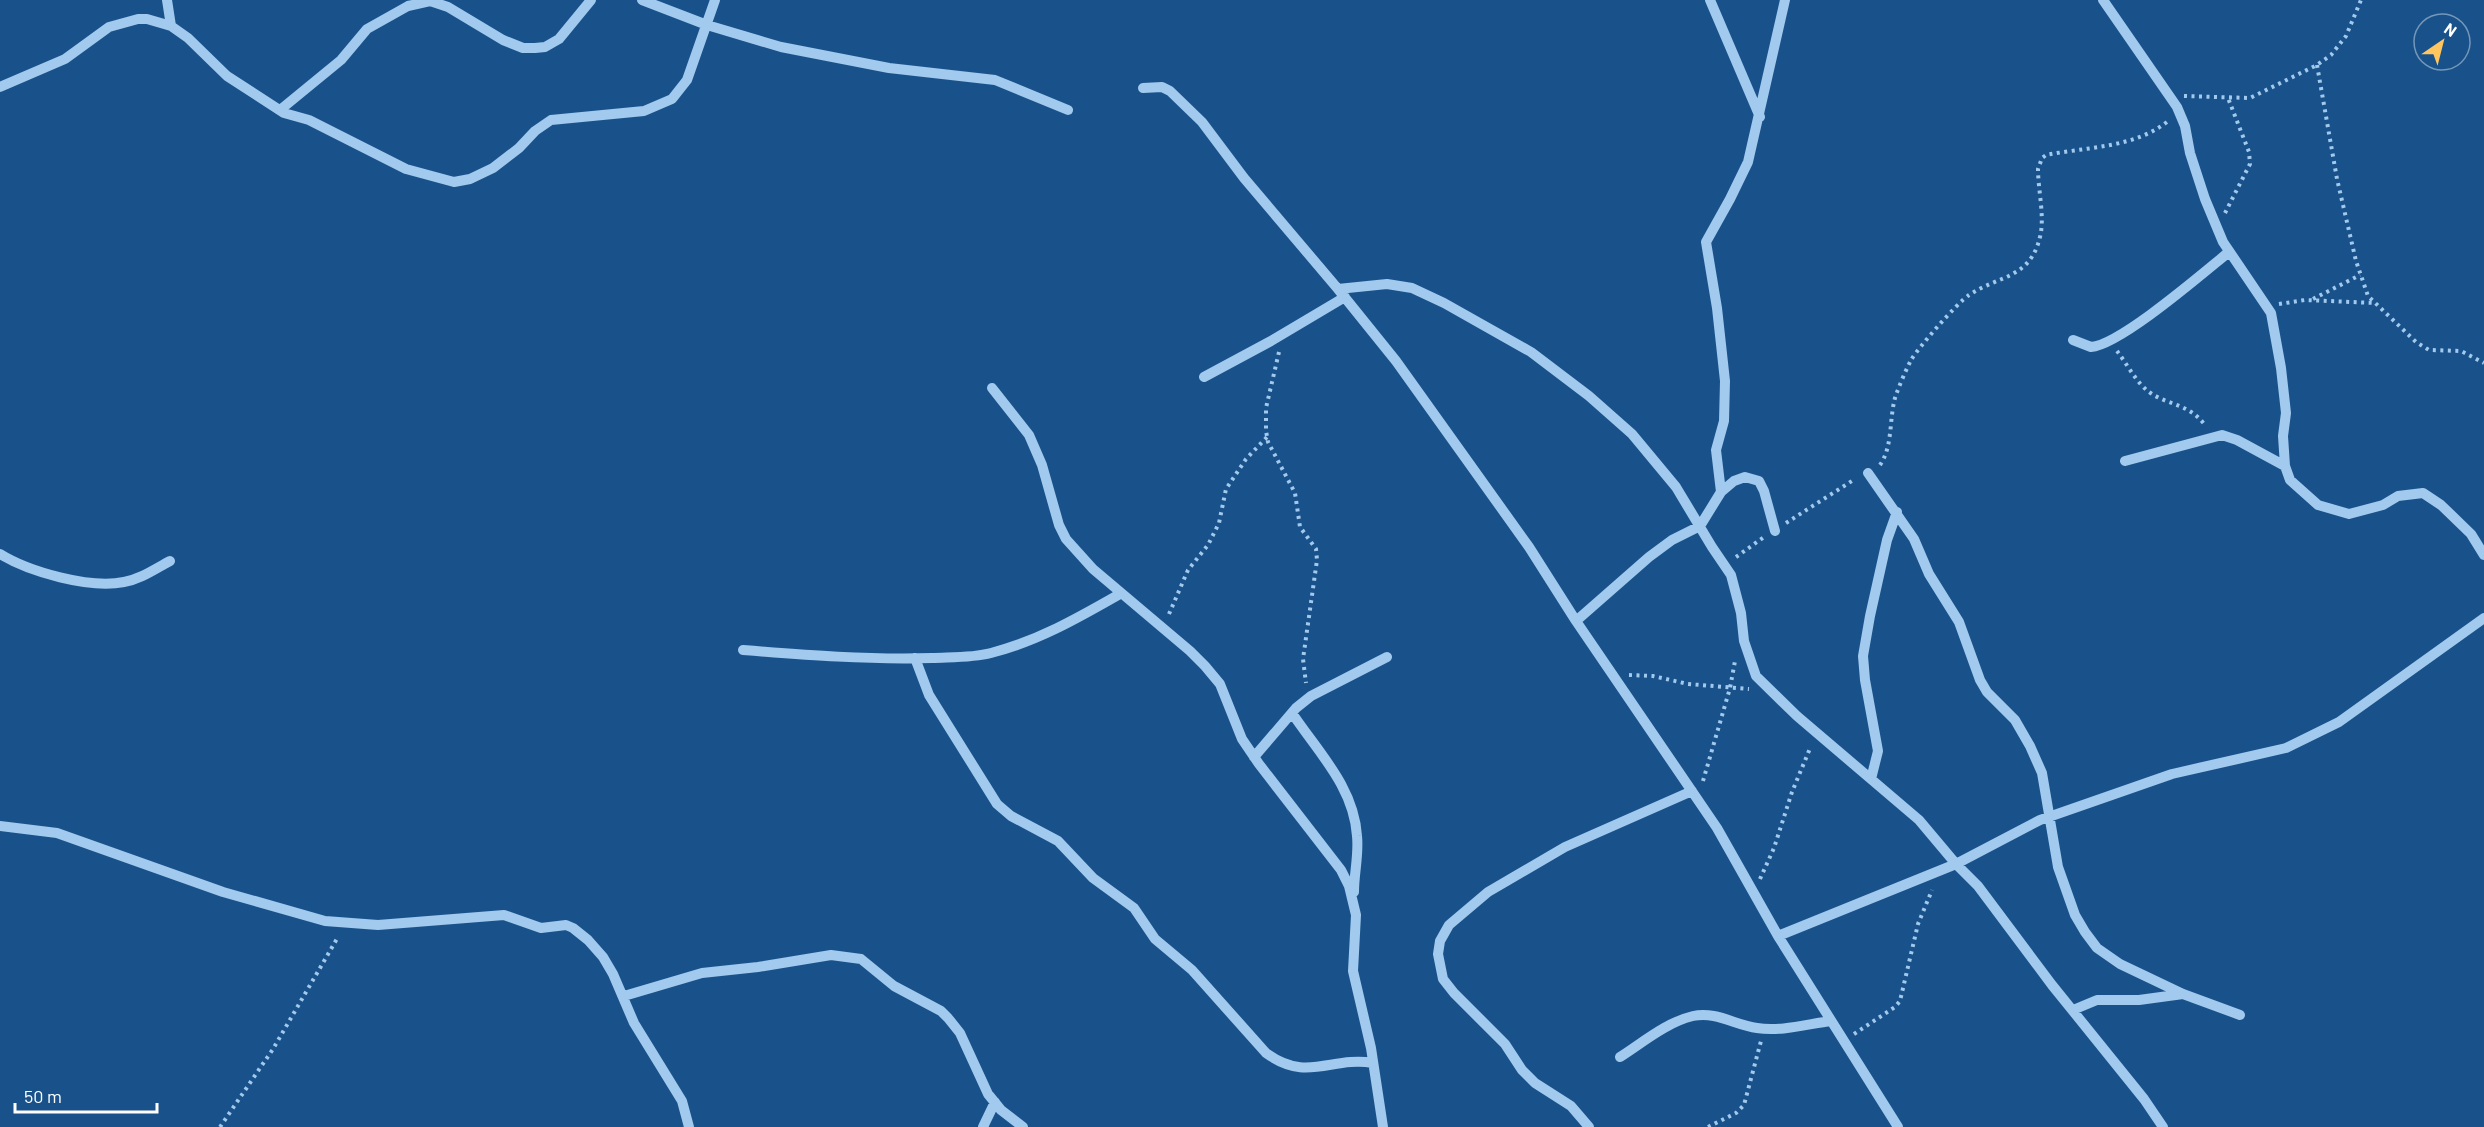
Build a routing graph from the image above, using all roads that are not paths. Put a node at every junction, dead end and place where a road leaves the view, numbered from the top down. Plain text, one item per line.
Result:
1 (166, 0) edge
2 (591, 0) edge
3 (642, 0) edge
4 (715, 0) edge
5 (1710, 0) edge
6 (1785, 0) edge
7 (2103, 0) edge
8 (661, 3) edge
9 (707, 25) junction
10 (171, 26) junction
11 (0, 87) edge
12 (1143, 88) dead end
13 (280, 110) junction
14 (1068, 110) dead end
15 (1760, 117) junction
16 (2229, 252) junction
17 (1342, 293) junction
18 (2073, 340) dead end
19 (1204, 377) dead end
20 (992, 388) dead end
21 (2126, 461) dead end
22 (2285, 466) junction
23 (1868, 473) road end
24 (1721, 492) junction
25 (1897, 512) junction
26 (1700, 526) junction
27 (1775, 531) road end
28 (0, 554) edge
29 (2484, 555) edge
30 (170, 561) dead end
31 (1120, 594) junction
32 (2484, 618) edge
33 (1576, 621) junction
34 (744, 650) dead end
35 (1387, 657) dead end
36 (915, 658) junction
37 (1292, 714) junction
38 (1254, 757) junction
39 (1871, 779) junction
40 (1695, 795) junction
41 (2049, 817) junction
42 (0, 826) edge
43 (1956, 864) junction
44 (1354, 901) junction
45 (1778, 936) junction
46 (2183, 994) junction
47 (624, 996) junction
48 (2073, 1010) junction
49 (2240, 1016) dead end
50 (1831, 1021) junction
51 (1620, 1057) dead end
52 (1373, 1063) junction
53 (995, 1102) junction
54 (689, 1127) edge
55 (983, 1127) edge
56 (1023, 1127) edge
57 (1383, 1127) edge
58 (1589, 1127) edge
59 (1898, 1127) edge
60 (2163, 1127) edge

1 - 10 street
2 - 13 street
3 - 8 street
4 - 9 street
5 - 15 street
6 - 15 street
7 - 16 street
8 - 9 street
9 - 13 street
9 - 14 street
10 - 11 street
10 - 13 street
12 - 17 street
15 - 24 street
16 - 18 street
16 - 22 street
17 - 19 street
17 - 26 street
17 - 33 street
20 - 31 street
21 - 22 street
22 - 29 street
23 - 25 street
24 - 26 street
24 - 27 street
25 - 39 street
25 - 41 street
26 - 33 street
26 - 39 street
28 - 30 street
31 - 36 street
31 - 38 street
32 - 41 street
33 - 40 street
34 - 36 street
35 - 37 street
36 - 52 street
37 - 38 street
37 - 44 street
38 - 44 street
39 - 43 street
40 - 45 street
40 - 58 street
41 - 43 street
41 - 46 street
42 - 47 street
43 - 45 street
43 - 48 street
44 - 52 street
45 - 50 street
46 - 48 street
46 - 49 street
47 - 53 street
47 - 54 street
48 - 60 street
50 - 51 street
50 - 59 street
52 - 57 street
53 - 55 street
53 - 56 street

